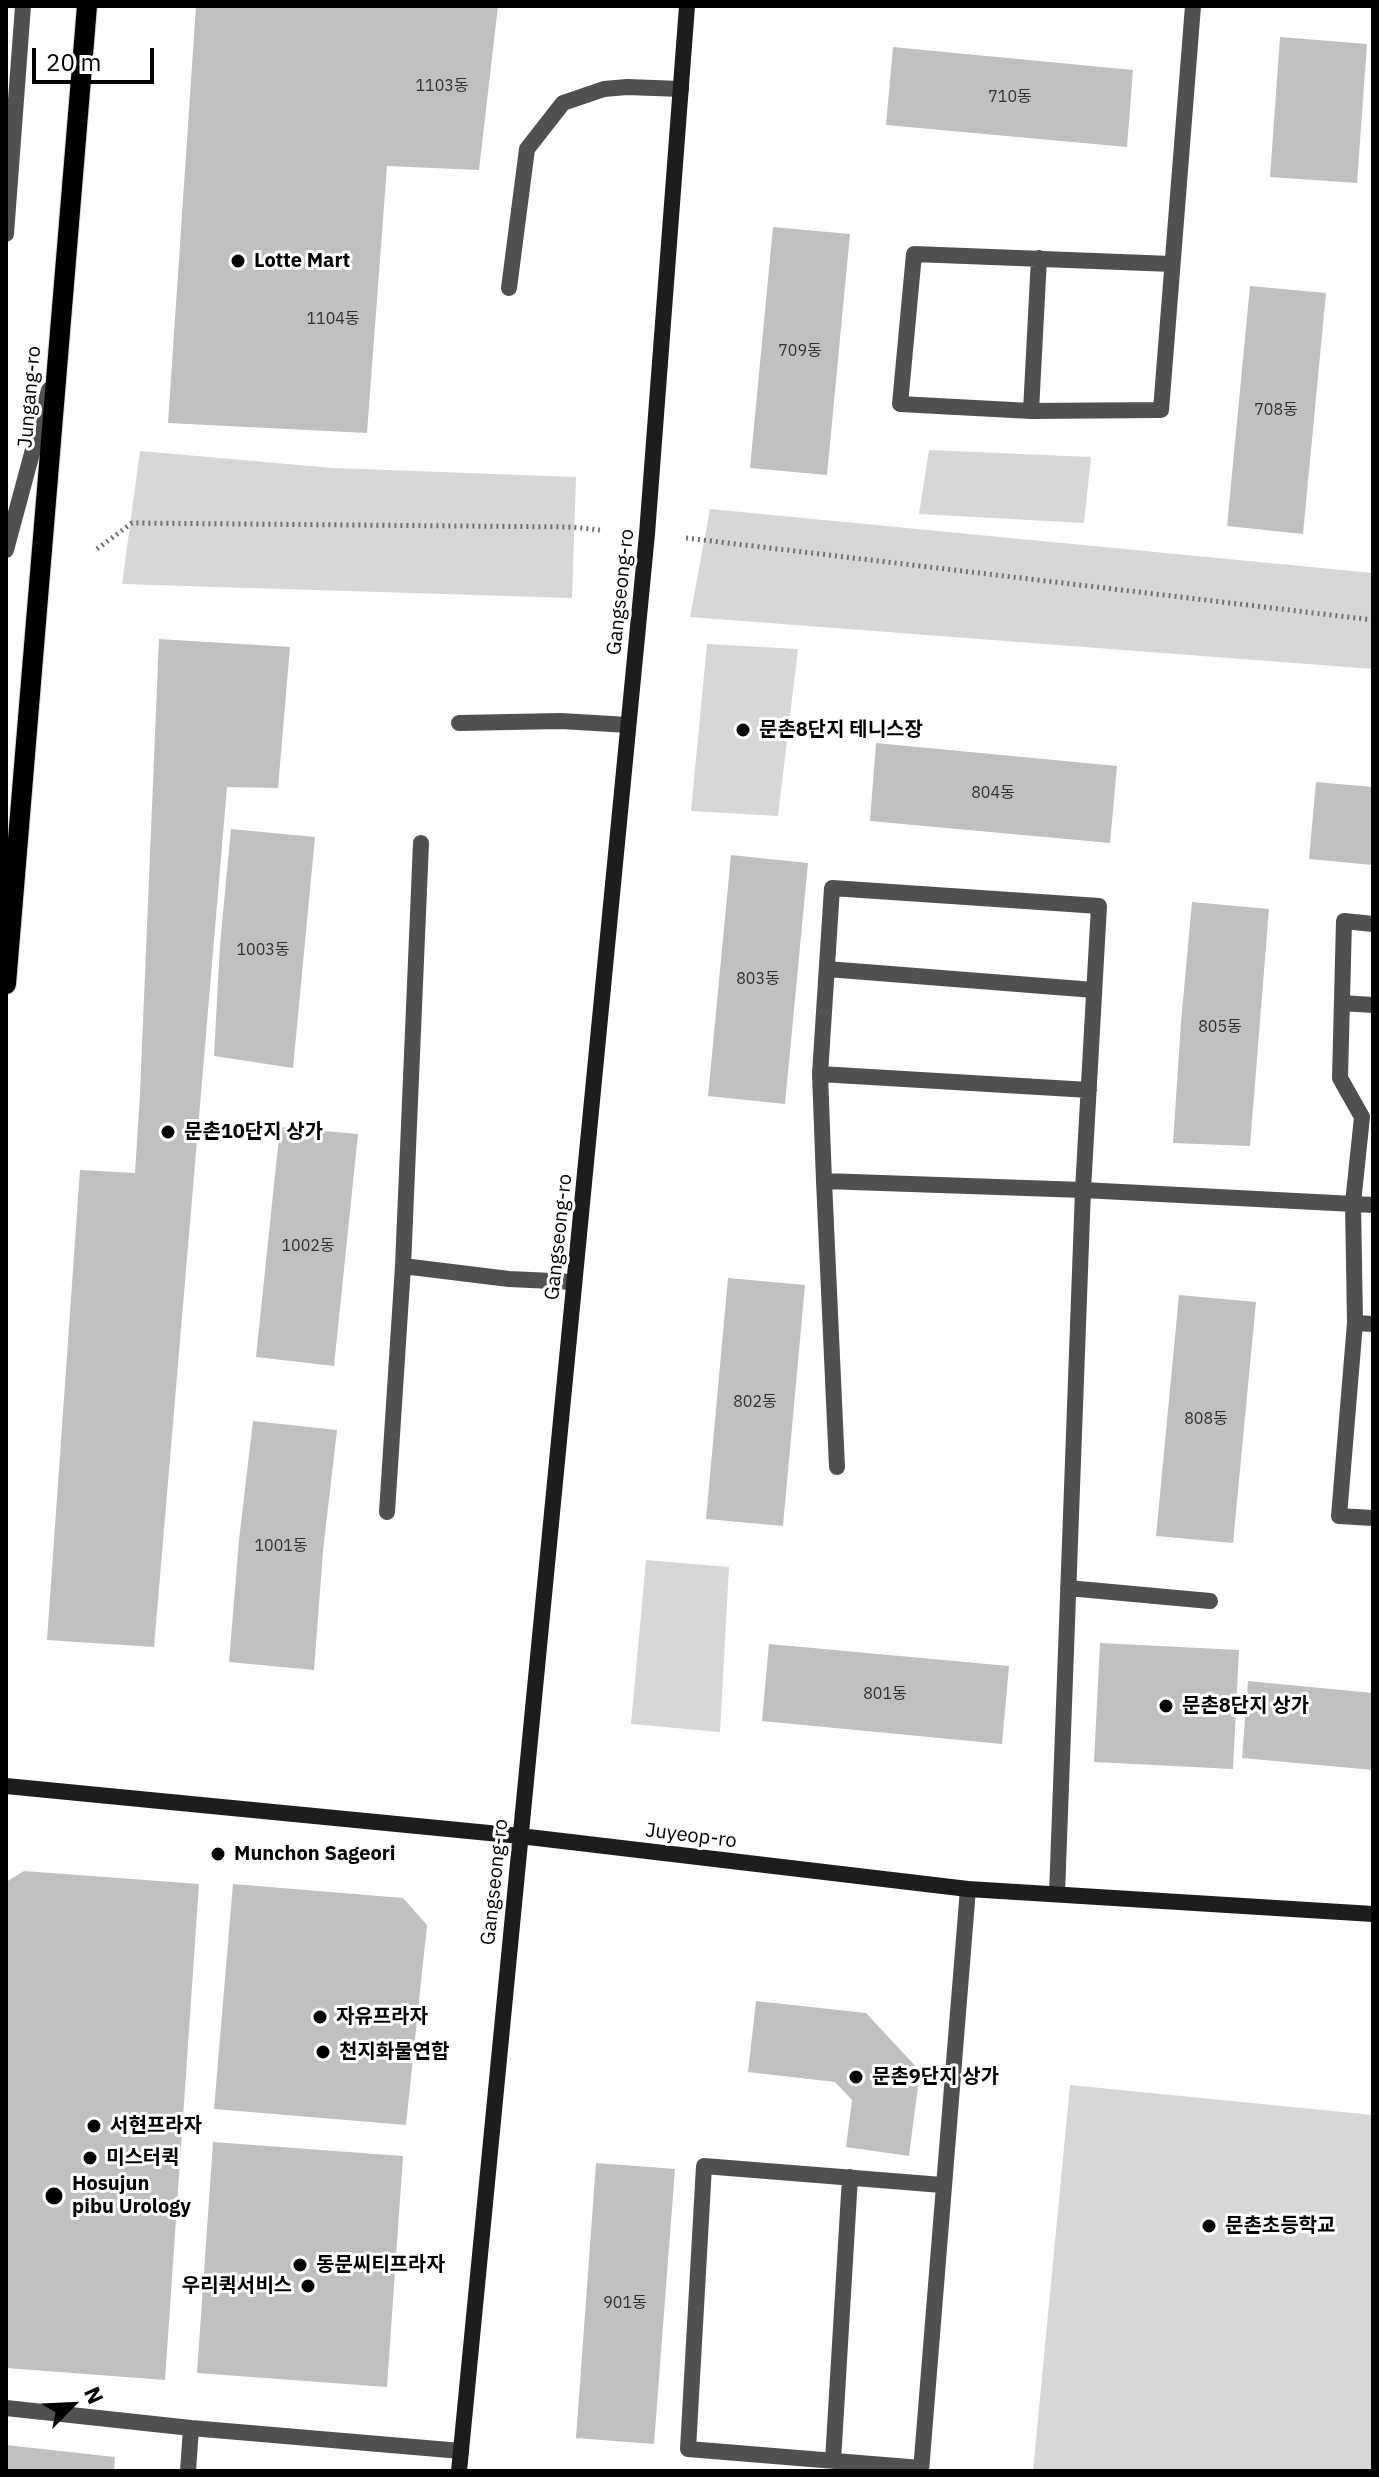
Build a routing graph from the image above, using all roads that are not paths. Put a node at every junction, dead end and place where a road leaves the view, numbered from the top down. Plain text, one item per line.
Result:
1 (23, 6) edge
2 (87, 6) edge
3 (687, 6) edge
4 (1193, 6) edge
5 (681, 89) junction
6 (6, 234) edge
7 (1039, 258) junction
8 (1172, 264) junction
9 (509, 288) dead end
10 (63, 296) junction
11 (1031, 411) junction
12 (6, 550) edge
13 (459, 723) dead end
14 (628, 725) junction
15 (421, 843) dead end
16 (1373, 924) edge
17 (827, 969) junction
18 (6, 984) edge
19 (1094, 990) junction
20 (1342, 1003) junction
21 (1373, 1005) edge
22 (820, 1074) junction
23 (1089, 1090) junction
24 (1367, 1117) edge
25 (824, 1181) junction
26 (1083, 1190) junction
27 (1353, 1203) junction
28 (1373, 1205) edge
29 (403, 1266) junction
30 (574, 1282) junction
31 (1355, 1323) junction
32 (1373, 1324) edge
33 (837, 1467) dead end
34 (387, 1512) dead end
35 (1373, 1518) edge
36 (1068, 1588) junction
37 (1210, 1601) dead end
38 (6, 1786) edge
39 (520, 1836) junction
40 (968, 1889) junction
41 (1057, 1894) junction
42 (1373, 1914) edge
43 (850, 2177) junction
44 (942, 2185) junction
45 (6, 2408) edge
46 (191, 2428) junction
47 (461, 2451) junction
48 (833, 2461) junction
49 (921, 2470) edge
50 (188, 2471) edge
51 (459, 2471) edge

1 - 6 street
2 - 10 main road, Jungang-ro
3 - 5 street, Gangseong-ro
4 - 8 street
5 - 9 street
5 - 14 street, Gangseong-ro
7 - 8 street
7 - 11 street
7 - 11 street
8 - 11 street
10 - 12 street
10 - 18 main road, Jungang-ro
13 - 14 street
14 - 30 street, Gangseong-ro
15 - 29 street
16 - 20 street
17 - 19 street
17 - 19 street
17 - 22 street
19 - 23 street
20 - 21 street
20 - 24 street
22 - 23 street
22 - 25 street
23 - 26 street
24 - 27 street
25 - 26 street
25 - 33 street
26 - 27 street
26 - 36 street
27 - 28 street
27 - 31 street
29 - 30 street
29 - 34 street
30 - 39 street, Gangseong-ro
31 - 32 street
31 - 35 street
36 - 37 street
36 - 41 street
38 - 39 street, Juyeop-ro
39 - 40 street, Juyeop-ro
39 - 47 street, Gangseong-ro
40 - 41 street, Juyeop-ro
40 - 44 street
41 - 42 street, Juyeop-ro
43 - 44 street
43 - 48 street
43 - 48 street
44 - 49 street
45 - 46 street
46 - 47 street
46 - 50 street
47 - 51 street, Gangseong-ro
48 - 49 street

